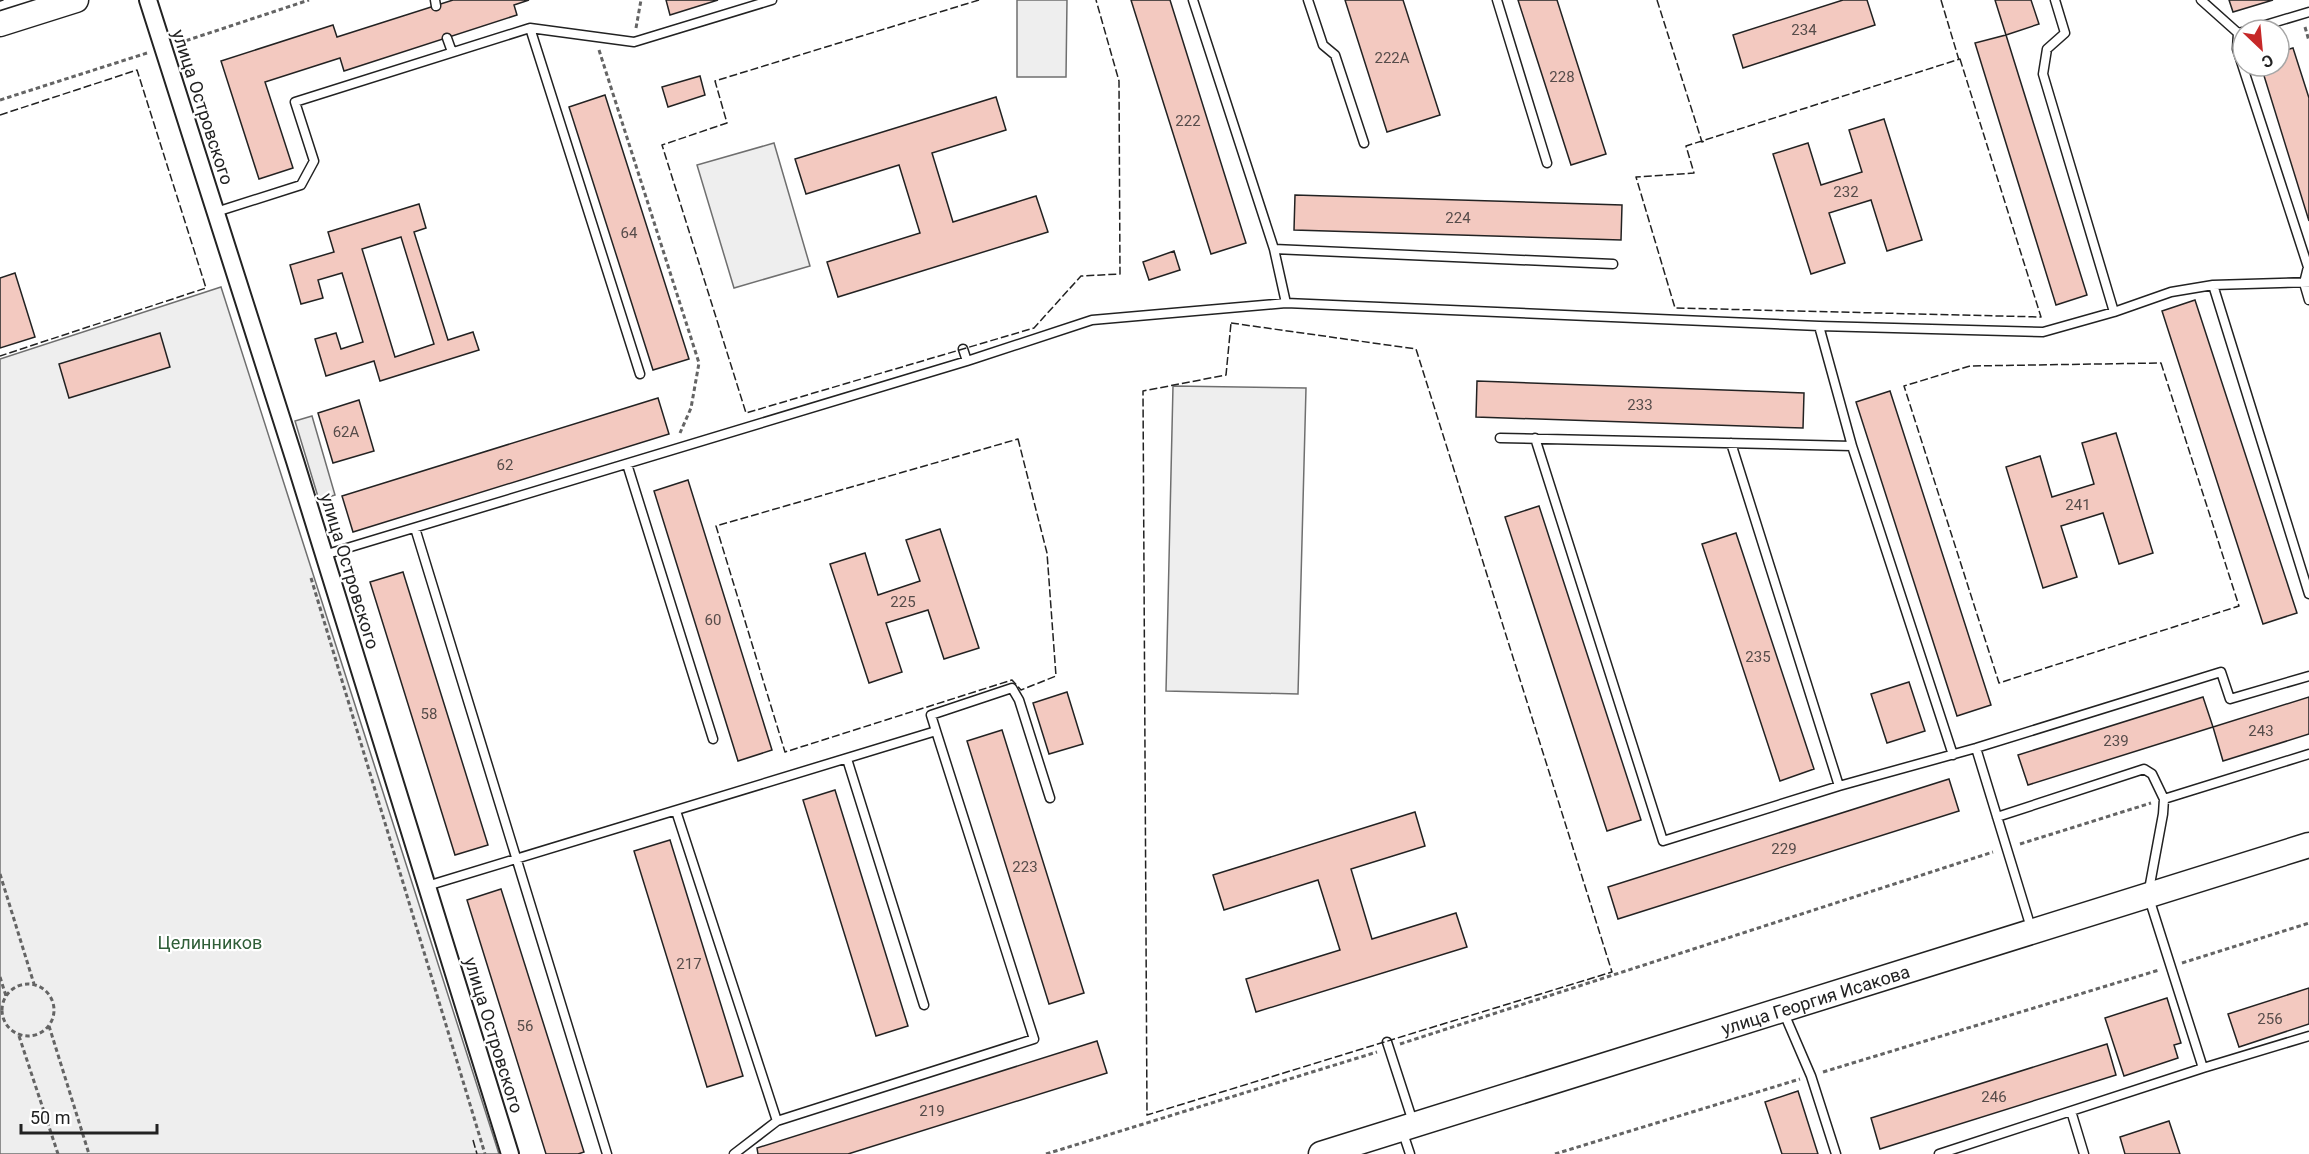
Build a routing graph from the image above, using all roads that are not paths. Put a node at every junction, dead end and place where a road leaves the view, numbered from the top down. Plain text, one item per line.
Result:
1 (76, 0) edge
2 (148, 0) edge
3 (772, 0) edge
4 (1193, 0) edge
5 (1308, 0) edge
6 (1497, 0) edge
7 (2055, 0) edge
8 (2201, 0) edge
9 (2309, 12) edge
10 (2289, 18) edge
11 (0, 24) edge
12 (2231, 25) edge
13 (530, 28) junction
14 (447, 38) dead end
15 (452, 52) junction
16 (2246, 78) edge
17 (1364, 143) dead end
18 (1547, 163) dead end
19 (216, 212) junction
20 (1274, 249) junction
21 (1613, 264) dead end
22 (2306, 282) edge
23 (2213, 285) junction
24 (2309, 300) edge
25 (1286, 303) junction
26 (2114, 312) junction
27 (1819, 326) junction
28 (963, 349) dead end
29 (967, 361) junction
30 (640, 374) dead end
31 (1500, 438) dead end
32 (1535, 438) junction
33 (1731, 443) junction
34 (1852, 446) junction
35 (627, 464) junction
36 (415, 528) junction
37 (324, 555) junction
38 (2309, 594) edge
39 (2309, 676) edge
40 (936, 731) junction
41 (713, 739) dead end
42 (1976, 748) junction
43 (1953, 754) junction
44 (2309, 754) edge
45 (847, 759) junction
46 (1839, 786) junction
47 (1050, 798) dead end
48 (2164, 799) junction
49 (676, 811) junction
50 (1997, 817) junction
51 (2309, 845) edge
52 (515, 859) junction
53 (428, 886) junction
54 (2148, 895) junction
55 (2032, 931) junction
56 (924, 1005) dead end
57 (1783, 1011) junction
58 (2309, 1036) edge
59 (1388, 1045) road end
60 (2203, 1068) junction
61 (2071, 1112) junction
62 (777, 1121) junction
63 (1408, 1128) junction
64 (510, 1154) edge
65 (607, 1154) edge
66 (734, 1154) edge
67 (1321, 1154) edge
68 (1410, 1154) edge
69 (1836, 1154) edge
70 (1939, 1154) edge
71 (2084, 1154) edge

1 - 11 street
2 - 19 street, улица Островского
3 - 13 lane
4 - 20 lane
5 - 17 lane
6 - 18 lane
7 - 26 lane
8 - 12 lane
9 - 10 lane
13 - 15 lane
13 - 30 lane
14 - 15 lane
15 - 19 lane
16 - 22 lane
19 - 37 street, улица Островского
20 - 21 lane
20 - 25 lane
22 - 23 lane
22 - 24 lane
23 - 26 lane
23 - 38 lane
25 - 27 lane
25 - 29 lane
26 - 27 lane
27 - 34 lane
28 - 29 lane
29 - 35 lane
31 - 32 lane
32 - 33 lane
32 - 46 lane
33 - 34 lane
33 - 46 lane
34 - 43 lane
35 - 36 lane
35 - 41 lane
36 - 37 lane
36 - 52 lane
37 - 53 street, улица Островского
39 - 42 lane
40 - 45 lane
40 - 47 lane
40 - 62 lane
42 - 43 lane
42 - 50 lane
43 - 46 lane
44 - 48 lane
45 - 49 lane
45 - 56 lane
48 - 50 lane
48 - 54 lane
49 - 52 lane
49 - 62 lane
50 - 55 lane
51 - 54 street, улица Георгия Исакова
52 - 53 lane
52 - 65 lane
53 - 64 street, улица Островского
54 - 55 street, улица Георгия Исакова
54 - 60 lane
55 - 57 street, улица Георгия Исакова
57 - 63 street, улица Георгия Исакова
57 - 69 lane
58 - 60 lane
59 - 63 lane
60 - 61 lane
61 - 70 lane
61 - 71 lane
62 - 66 lane
63 - 67 street, улица Георгия Исакова
63 - 68 lane

